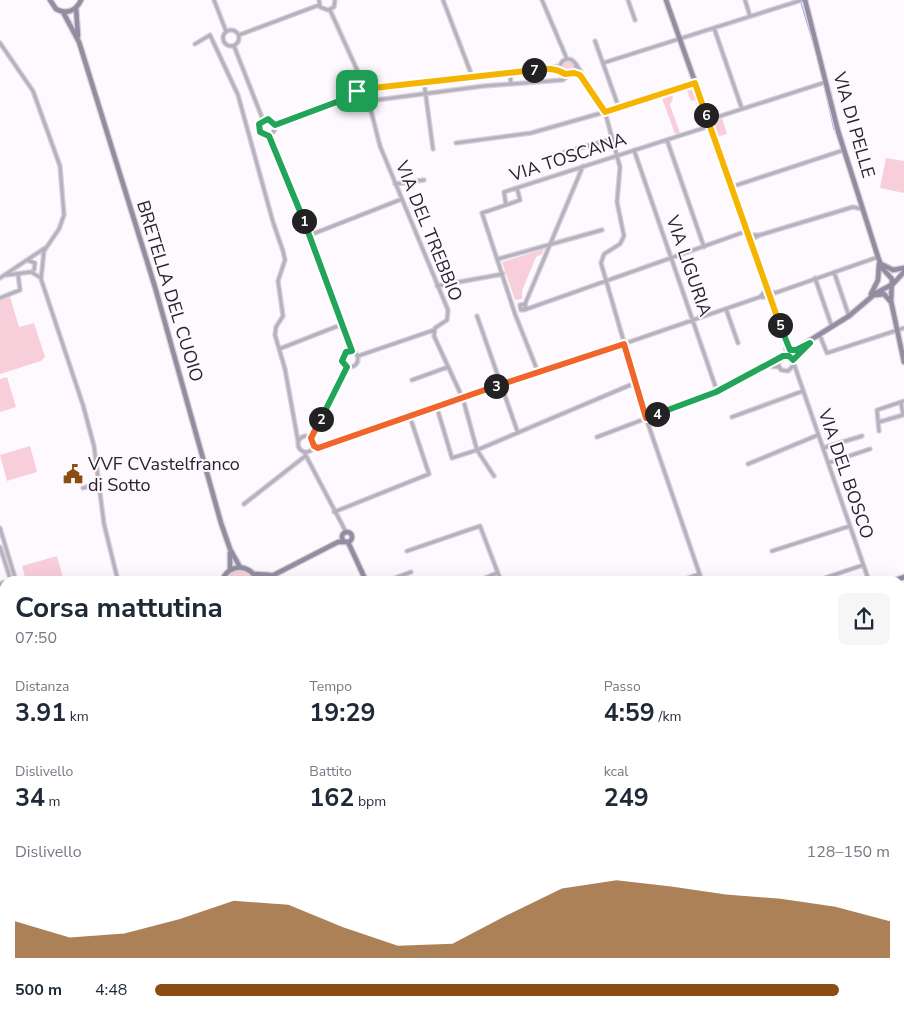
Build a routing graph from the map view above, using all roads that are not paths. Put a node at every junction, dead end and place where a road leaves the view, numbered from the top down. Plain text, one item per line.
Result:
1 (44, 0) edge
2 (81, 0) edge
3 (214, 0) edge
4 (319, 0) edge
5 (335, 0) edge
6 (443, 0) edge
7 (542, 0) edge
8 (628, 0) edge
9 (666, 0) edge
10 (745, 0) edge
11 (804, 0) edge
12 (50, 1) edge
13 (319, 5) junction
14 (76, 8) junction
15 (330, 10) junction
16 (63, 12) junction
17 (750, 16) junction
18 (635, 20) dead end
19 (714, 28) junction
20 (226, 31) junction
21 (239, 34) junction
22 (679, 38) junction
23 (595, 41) dead end
24 (79, 42) junction
25 (0, 43) edge
26 (195, 44) dead end
27 (234, 46) junction
28 (565, 60) junction
29 (604, 63) junction
30 (576, 64) junction
31 (560, 68) junction
32 (510, 72) junction
33 (574, 73) junction
34 (568, 75) junction
35 (472, 76) junction
36 (584, 78) junction
37 (827, 81) junction
38 (424, 82) junction
39 (363, 83) junction
40 (695, 83) junction
41 (511, 84) junction
42 (373, 88) junction
43 (358, 94) junction
44 (425, 94) junction
45 (368, 100) junction
46 (619, 108) junction
47 (742, 109) junction
48 (605, 112) junction
49 (263, 120) junction
50 (708, 120) junction
51 (275, 125) junction
52 (710, 126) junction
53 (269, 136) junction
54 (612, 139) junction
55 (666, 140) junction
56 (456, 143) dead end
57 (433, 148) dead end
58 (634, 150) junction
59 (844, 150) junction
60 (559, 154) dead end
61 (617, 155) junction
62 (584, 166) junction
63 (424, 180) dead end
64 (395, 184) junction
65 (731, 187) junction
66 (516, 188) junction
67 (859, 193) junction
68 (402, 199) junction
69 (506, 205) junction
70 (853, 206) junction
71 (866, 216) junction
72 (602, 230) dead end
73 (747, 231) junction
74 (310, 235) junction
75 (760, 235) junction
76 (551, 244) junction
77 (752, 246) junction
78 (47, 247) junction
79 (704, 247) junction
80 (32, 257) junction
81 (878, 257) junction
82 (42, 258) junction
83 (672, 258) junction
84 (498, 259) junction
85 (27, 260) junction
86 (41, 266) junction
87 (904, 268) edge
88 (33, 271) junction
89 (834, 272) junction
90 (904, 272) edge
91 (18, 274) junction
92 (503, 274) junction
93 (6, 275) junction
94 (0, 278) edge
95 (815, 278) junction
96 (42, 279) junction
97 (606, 281) junction
98 (893, 284) junction
99 (437, 286) junction
100 (767, 289) junction
101 (760, 297) junction
102 (0, 298) edge
103 (867, 300) junction
104 (771, 301) junction
105 (522, 304) junction
106 (513, 306) junction
107 (892, 308) junction
108 (726, 309) junction
109 (523, 310) junction
110 (515, 314) junction
111 (477, 316) dead end
112 (849, 316) junction
113 (693, 321) junction
114 (343, 324) junction
115 (833, 328) junction
116 (904, 328) edge
117 (434, 330) junction
118 (897, 330) junction
119 (820, 336) junction
120 (810, 343) junction
121 (624, 344) junction
122 (738, 344) dead end
123 (786, 344) junction
124 (279, 349) junction
125 (352, 351) junction
126 (358, 356) junction
127 (783, 356) junction
128 (779, 360) junction
129 (793, 362) junction
130 (904, 362) edge
131 (766, 366) junction
132 (347, 367) junction
133 (448, 367) junction
134 (779, 367) junction
135 (790, 370) junction
136 (538, 372) junction
137 (797, 375) junction
138 (412, 380) dead end
139 (635, 383) junction
140 (500, 385) junction
141 (717, 391) junction
142 (803, 391) junction
143 (463, 399) junction
144 (903, 402) edge
145 (437, 408) junction
146 (732, 417) dead end
147 (904, 417) edge
148 (410, 418) junction
149 (646, 418) junction
150 (879, 422) junction
151 (879, 431) dead end
152 (518, 433) junction
153 (818, 435) junction
154 (862, 436) dead end
155 (596, 437) dead end
156 (311, 438) junction
157 (298, 440) junction
158 (314, 446) junction
159 (823, 448) junction
160 (870, 449) dead end
161 (477, 450) junction
162 (304, 452) junction
163 (304, 457) junction
164 (828, 463) junction
165 (748, 464) dead end
166 (494, 476) dead end
167 (98, 483) junction
168 (83, 488) dead end
169 (244, 504) dead end
170 (334, 512) junction
171 (850, 526) junction
172 (0, 528) edge
173 (344, 534) junction
174 (338, 542) junction
175 (349, 543) junction
176 (0, 547) edge
177 (230, 549) junction
178 (407, 551) dead end
179 (772, 551) dead end
180 (863, 565) junction
181 (240, 567) junction
182 (230, 569) junction
183 (410, 572) dead end
184 (498, 573) junction
185 (255, 574) joint
186 (699, 574) joint
187 (270, 575) joint
188 (8, 576) edge
189 (14, 576) edge
190 (117, 576) edge
191 (225, 576) edge
192 (364, 576) edge
193 (400, 576) edge
194 (490, 576) edge
195 (499, 576) edge
196 (694, 576) edge
197 (831, 576) edge
198 (867, 576) edge

1 - 12 street
2 - 14 street
3 - 20 street
4 - 13 street
5 - 15 street
6 - 35 street
7 - 28 street
8 - 18 street
9 - 22 street
10 - 17 street
11 - 17 street
11 - 37 street, VIA DI PELLE
12 - 16 street
13 - 15 street
13 - 21 street
14 - 16 street
14 - 24 street, BRETELLA DEL CUOIO
15 - 39 street
16 - 24 street, BRETELLA DEL CUOIO
17 - 19 street
19 - 22 street
19 - 47 street
20 - 21 street
20 - 27 street
21 - 27 street
22 - 29 street
22 - 40 street
23 - 29 street
24 - 177 street, BRETELLA DEL CUOIO
25 - 78 street
26 - 124 street
27 - 49 street
28 - 30 street
28 - 31 street
29 - 46 street
30 - 33 street
30 - 36 street
31 - 32 street
31 - 34 street
32 - 35 street
32 - 41 street
33 - 34 street
33 - 36 street
34 - 41 street
35 - 38 street
36 - 48 street
37 - 47 street
37 - 59 street, VIA DI PELLE
38 - 42 street
38 - 44 street
39 - 42 street
39 - 43 street
40 - 46 street
40 - 50 street
41 - 44 street
42 - 45 street
43 - 45 street
43 - 51 street
44 - 45 street
44 - 57 street
45 - 64 street, VIA DEL TREBBIO
46 - 48 street
47 - 50 street
48 - 54 street
48 - 56 street
49 - 51 street
49 - 53 street
50 - 52 street
51 - 53 street
52 - 55 street, VIA TOSCANA
52 - 65 street
53 - 74 street
54 - 60 street
54 - 61 street
55 - 58 street, VIA TOSCANA
55 - 79 street
58 - 61 street, VIA TOSCANA
58 - 83 street, VIA LIGURIA
59 - 65 street
59 - 67 street, VIA DI PELLE
61 - 62 street, VIA TOSCANA
61 - 97 street
62 - 66 street, VIA TOSCANA
62 - 76 street
63 - 64 street
64 - 68 street, VIA DEL TREBBIO
65 - 73 street
66 - 69 street, VIA TOSCANA
66 - 69 street
67 - 70 street
67 - 71 street, VIA DI PELLE
68 - 74 street
68 - 99 street, VIA DEL TREBBIO
69 - 84 street, VIA TOSCANA
70 - 71 street
70 - 75 street
71 - 81 street, VIA DI PELLE
72 - 76 street
73 - 75 street
73 - 77 street
73 - 79 street
74 - 114 street
75 - 77 street
76 - 84 street
76 - 105 street
77 - 100 street
78 - 80 street
78 - 82 street
79 - 83 street
80 - 82 street
80 - 85 street
81 - 87 street
81 - 89 street
81 - 98 street, VIA DI PELLE
81 - 103 street, VIA DI PELLE
82 - 86 street
83 - 97 street
83 - 113 street, VIA LIGURIA
84 - 92 street, VIA TOSCANA
85 - 88 street
85 - 93 street
86 - 88 street
86 - 96 street
88 - 91 street
88 - 96 street
89 - 95 street
89 - 112 street
90 - 98 street
91 - 93 street
91 - 102 street
92 - 99 street
92 - 106 street, VIA TOSCANA
93 - 94 street
95 - 100 street
95 - 115 street
96 - 167 street
97 - 109 street
97 - 121 street
98 - 103 street
98 - 107 street
99 - 117 street, VIA DEL TREBBIO
100 - 101 street
100 - 104 street
101 - 104 street
101 - 108 street
103 - 107 street
103 - 112 street
104 - 123 street
105 - 106 street
105 - 109 street
106 - 110 street, VIA TOSCANA
107 - 118 street
108 - 113 street
108 - 122 street
109 - 110 street
110 - 136 street, VIA TOSCANA
111 - 140 street
112 - 115 street
113 - 121 street
113 - 141 street, VIA LIGURIA
114 - 124 street
114 - 125 street
115 - 119 street
116 - 118 street
117 - 126 street
117 - 133 street
118 - 119 street
118 - 130 street
119 - 120 street
120 - 123 street
120 - 129 street
121 - 136 street
121 - 139 street
123 - 127 street
124 - 157 street
125 - 126 street
125 - 132 street
126 - 132 street
127 - 128 street
127 - 129 street
128 - 131 street
128 - 134 street
129 - 135 street
129 - 137 street, VIA DEL BOSCO
131 - 134 street
131 - 141 street
132 - 156 street
133 - 138 street
133 - 143 street
134 - 135 street
135 - 137 street
136 - 140 street
137 - 142 street, VIA DEL BOSCO
139 - 149 street
139 - 152 street
140 - 143 street
140 - 152 street
141 - 149 street
142 - 146 street
142 - 153 street, VIA DEL BOSCO
143 - 145 street
143 - 161 street
144 - 147 street
144 - 150 street
145 - 148 street
145 - 161 street
147 - 150 street
148 - 158 street
148 - 170 street
149 - 155 street
149 - 186 street
150 - 151 street
152 - 161 street
153 - 159 street, VIA DEL BOSCO
153 - 165 street
154 - 159 street
156 - 157 street
156 - 158 street
157 - 162 street
158 - 162 street
159 - 164 street, VIA DEL BOSCO
160 - 164 street
161 - 166 street
162 - 163 street
163 - 169 street
163 - 170 street
164 - 171 street, VIA DEL BOSCO
167 - 168 street
167 - 190 street
170 - 173 street
171 - 179 street
171 - 180 street, VIA DEL BOSCO
172 - 189 street
173 - 174 street
173 - 175 street
173 - 175 street
174 - 175 street
174 - 187 street
175 - 192 street
176 - 188 street
177 - 181 street, BRETELLA DEL CUOIO
177 - 182 street, BRETELLA DEL CUOIO
178 - 184 street
180 - 197 street
180 - 198 street, VIA DEL BOSCO
181 - 182 street
181 - 185 street
182 - 191 street
183 - 193 street
184 - 194 street
184 - 195 street
185 - 187 street
186 - 196 street

